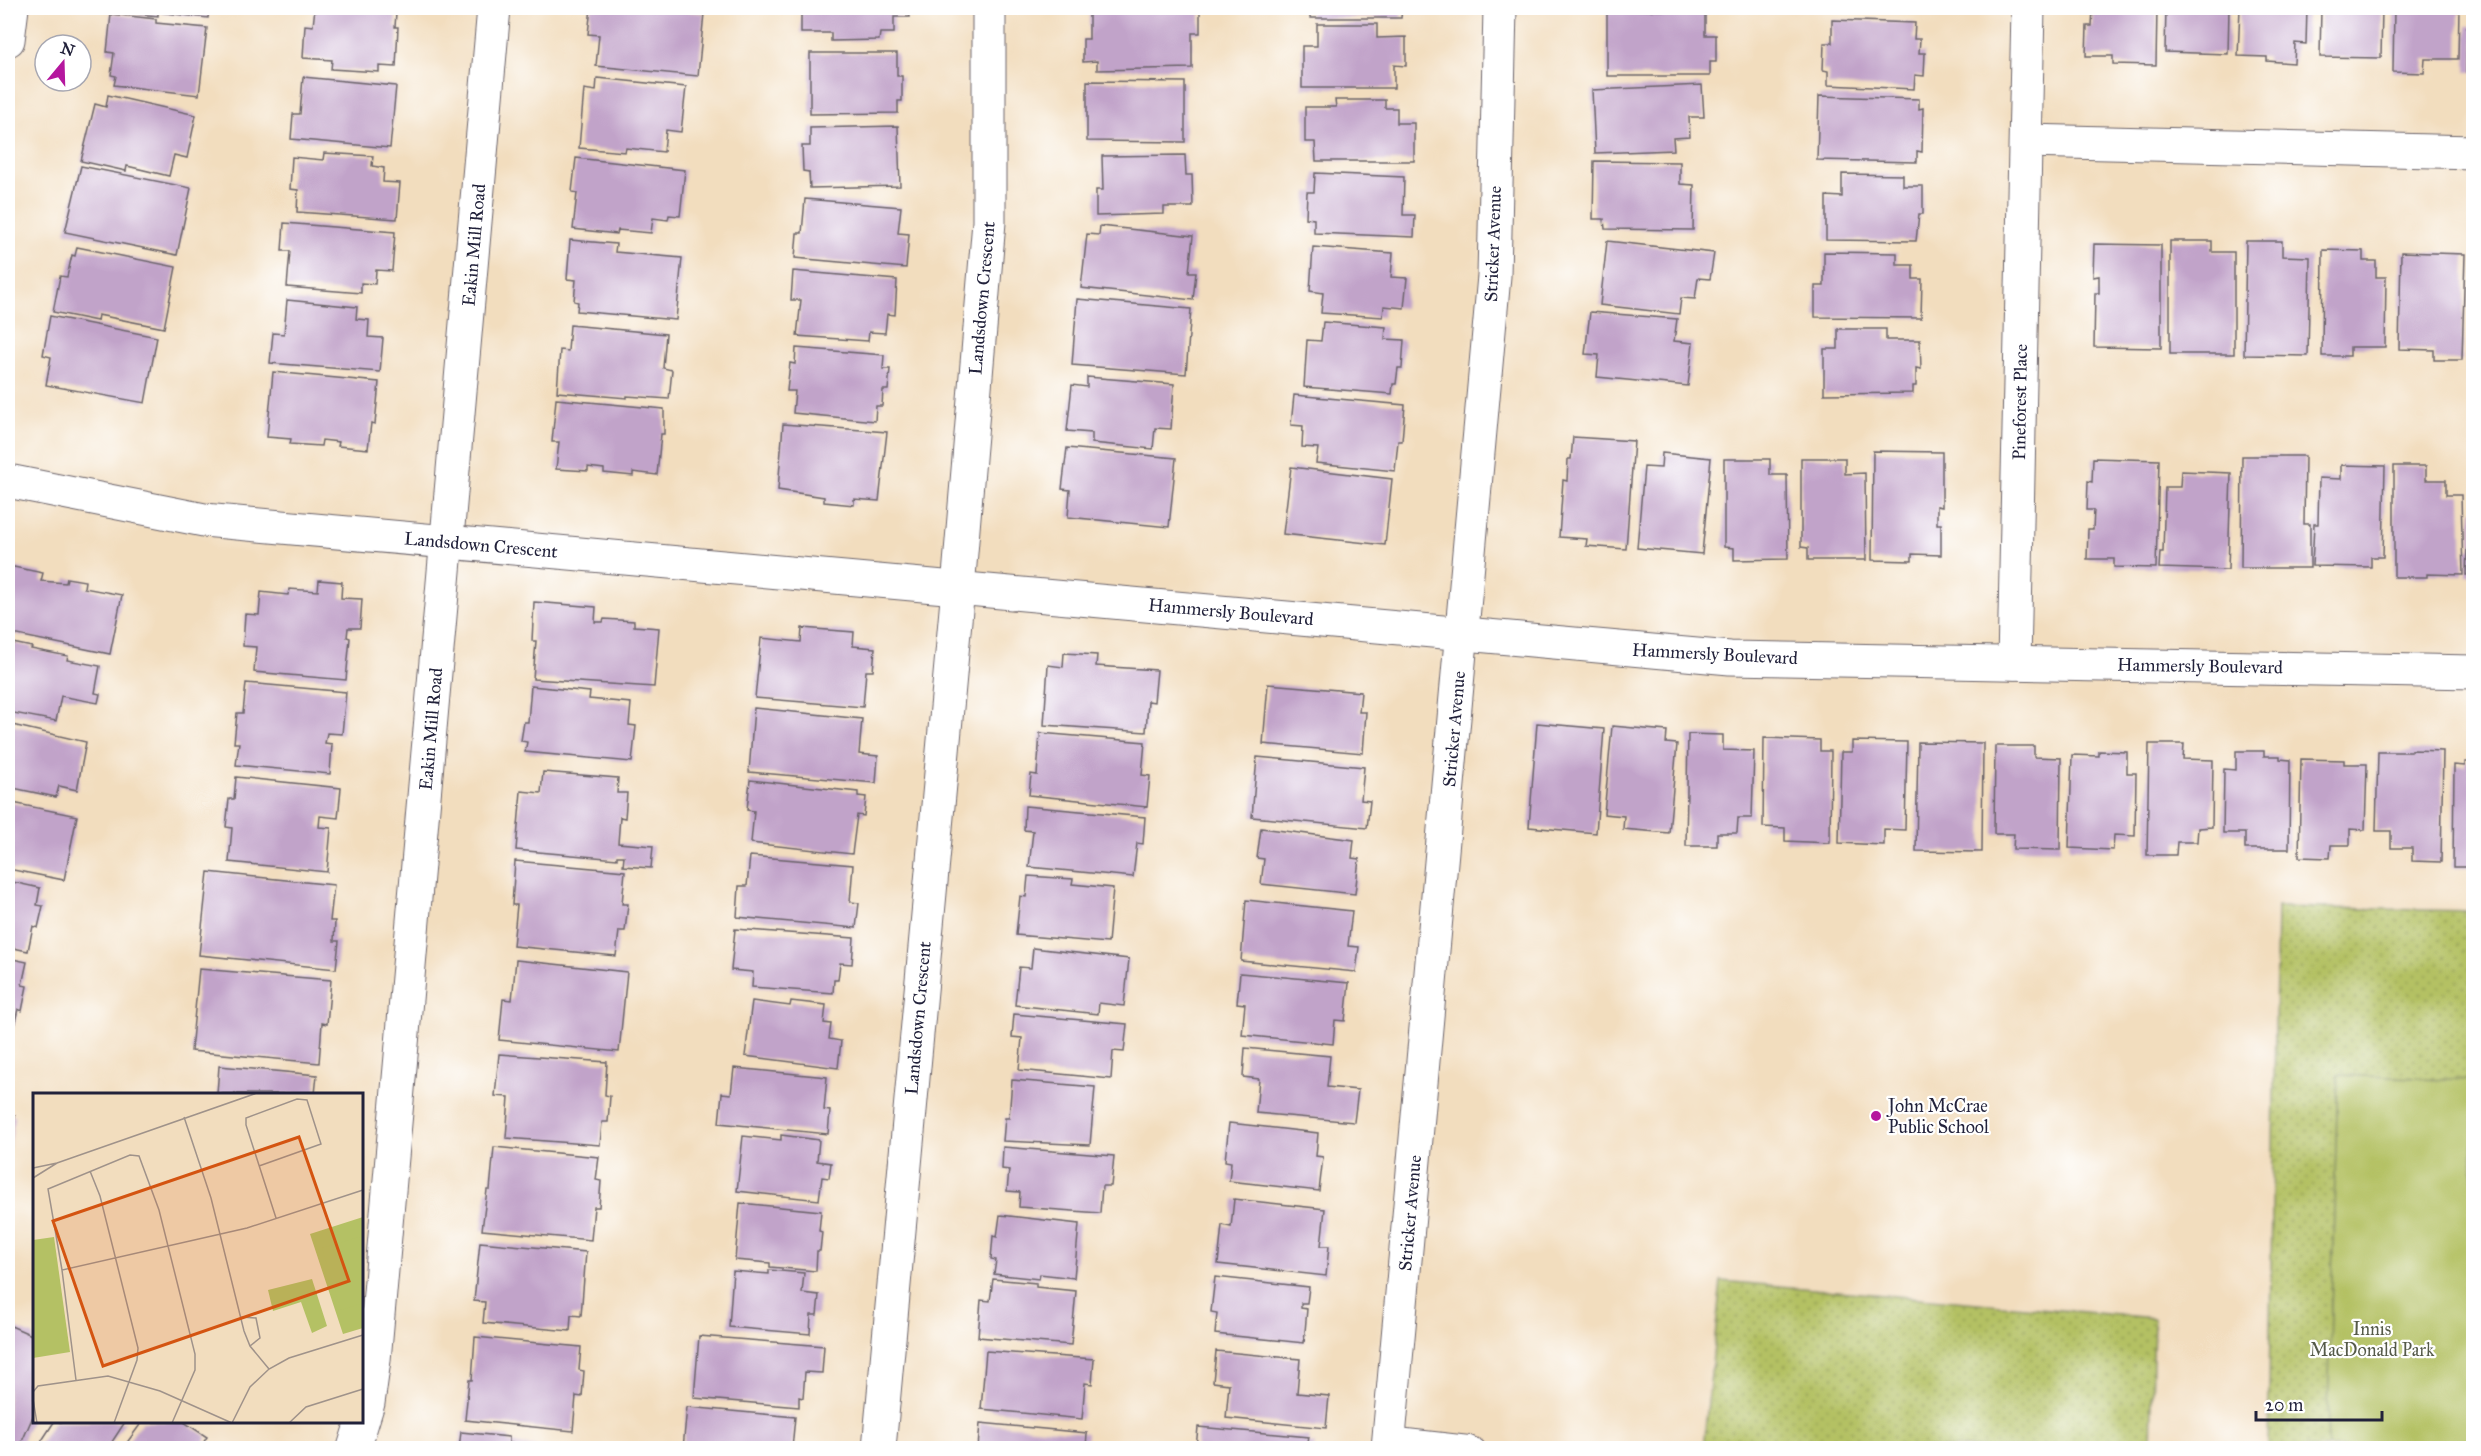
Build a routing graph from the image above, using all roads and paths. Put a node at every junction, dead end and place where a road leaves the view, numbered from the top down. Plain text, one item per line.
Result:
1 (12, 8) edge
2 (494, 8) edge
3 (989, 8) edge
4 (1500, 8) edge
5 (2028, 8) edge
6 (8, 40) edge
7 (2026, 141) junction
8 (2474, 152) edge
9 (8, 481) edge
10 (448, 542) junction
11 (958, 588) junction
12 (1463, 634) junction
13 (2014, 663) junction
14 (2474, 672) edge
15 (363, 1419) edge
16 (362, 1423) edge
17 (1389, 1442) edge
18 (1472, 1447) edge
19 (354, 1449) edge
20 (879, 1449) edge

1 - 6 street
2 - 10 street, Eakin Mill Road
3 - 11 street, Landsdown Crescent
4 - 12 street, Stricker Avenue
5 - 7 street, Pineforest Place
7 - 8 street
7 - 13 street, Pineforest Place
9 - 10 street, Landsdown Crescent
10 - 11 street, Landsdown Crescent
10 - 15 street, Eakin Mill Road
11 - 12 street, Hammersly Boulevard
11 - 20 street, Landsdown Crescent
12 - 13 street, Hammersly Boulevard
12 - 17 street, Stricker Avenue
13 - 14 street, Hammersly Boulevard
16 - 19 street, Eakin Mill Road
17 - 18 lane

